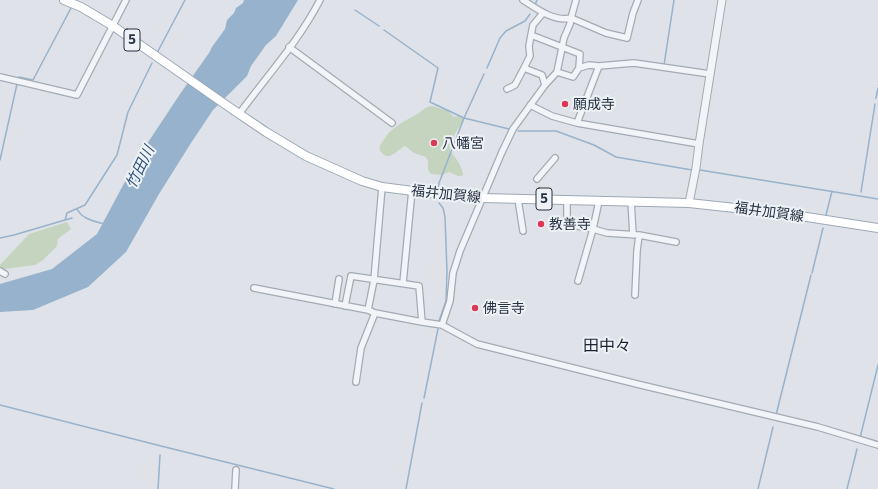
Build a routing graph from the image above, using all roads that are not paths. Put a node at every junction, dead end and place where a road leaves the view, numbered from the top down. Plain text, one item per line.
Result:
1 (64, 0) edge
2 (126, 0) edge
3 (320, 0) edge
4 (524, 0) edge
5 (576, 0) edge
6 (638, 0) edge
7 (722, 0) edge
8 (83, 4) edge
9 (543, 13) junction
10 (571, 18) junction
11 (113, 26) junction
12 (531, 35) junction
13 (289, 47) junction
14 (562, 48) junction
15 (599, 66) junction
16 (524, 68) junction
17 (579, 68) junction
18 (557, 72) junction
19 (710, 74) junction
20 (0, 77) edge
21 (545, 85) junction
22 (507, 89) dead end
23 (530, 105) junction
24 (239, 114) junction
25 (577, 123) junction
26 (392, 124) dead end
27 (699, 144) junction
28 (555, 158) dead end
29 (537, 179) dead end
30 (382, 187) junction
31 (412, 190) junction
32 (483, 198) junction
33 (518, 199) junction
34 (566, 200) junction
35 (599, 200) junction
36 (631, 201) junction
37 (688, 202) junction
38 (878, 228) edge
39 (593, 229) junction
40 (523, 231) dead end
41 (636, 235) junction
42 (676, 242) dead end
43 (339, 279) dead end
44 (374, 280) junction
45 (578, 281) dead end
46 (403, 284) junction
47 (254, 288) dead end
48 (635, 295) dead end
49 (335, 304) junction
50 (345, 306) junction
51 (368, 310) junction
52 (375, 313) junction
53 (422, 322) junction
54 (442, 325) junction
55 (356, 382) dead end
56 (878, 445) edge
57 (236, 470) dead end
58 (234, 489) edge

1 - 8 main road, 福井加賀線 / 5
2 - 11 street
3 - 13 street
4 - 9 street
5 - 10 street
6 - 10 street
7 - 19 street
8 - 11 main road, 福井加賀線 / 5
9 - 10 street
9 - 12 street
10 - 14 street
11 - 20 street
11 - 24 main road, 福井加賀線 / 5
12 - 14 street
12 - 16 street
13 - 24 street
13 - 26 street
14 - 17 street
14 - 18 street
15 - 17 street
15 - 19 street
15 - 25 street
16 - 21 street
16 - 22 street
17 - 18 street
18 - 21 street
19 - 27 street
21 - 23 street
23 - 25 street
23 - 32 street
24 - 30 main road, 福井加賀線 / 5
25 - 27 street
27 - 37 street
28 - 29 street
30 - 31 main road, 福井加賀線 / 5
30 - 44 street
31 - 32 main road, 福井加賀線 / 5
31 - 46 street
32 - 33 main road, 福井加賀線 / 5
32 - 54 street
33 - 34 main road, 福井加賀線 / 5
33 - 40 street
34 - 35 main road, 福井加賀線 / 5
34 - 39 street
35 - 36 main road, 福井加賀線 / 5
35 - 39 street
36 - 37 main road, 福井加賀線 / 5
36 - 41 street
37 - 38 main road, 福井加賀線 / 5
39 - 41 street
39 - 45 street
41 - 42 street
41 - 48 street
43 - 49 street
44 - 46 street
44 - 50 street
44 - 51 street
46 - 53 street
47 - 49 street
49 - 50 street
50 - 51 street
51 - 52 street
52 - 53 street
52 - 55 street
53 - 54 street
54 - 56 street
57 - 58 street

